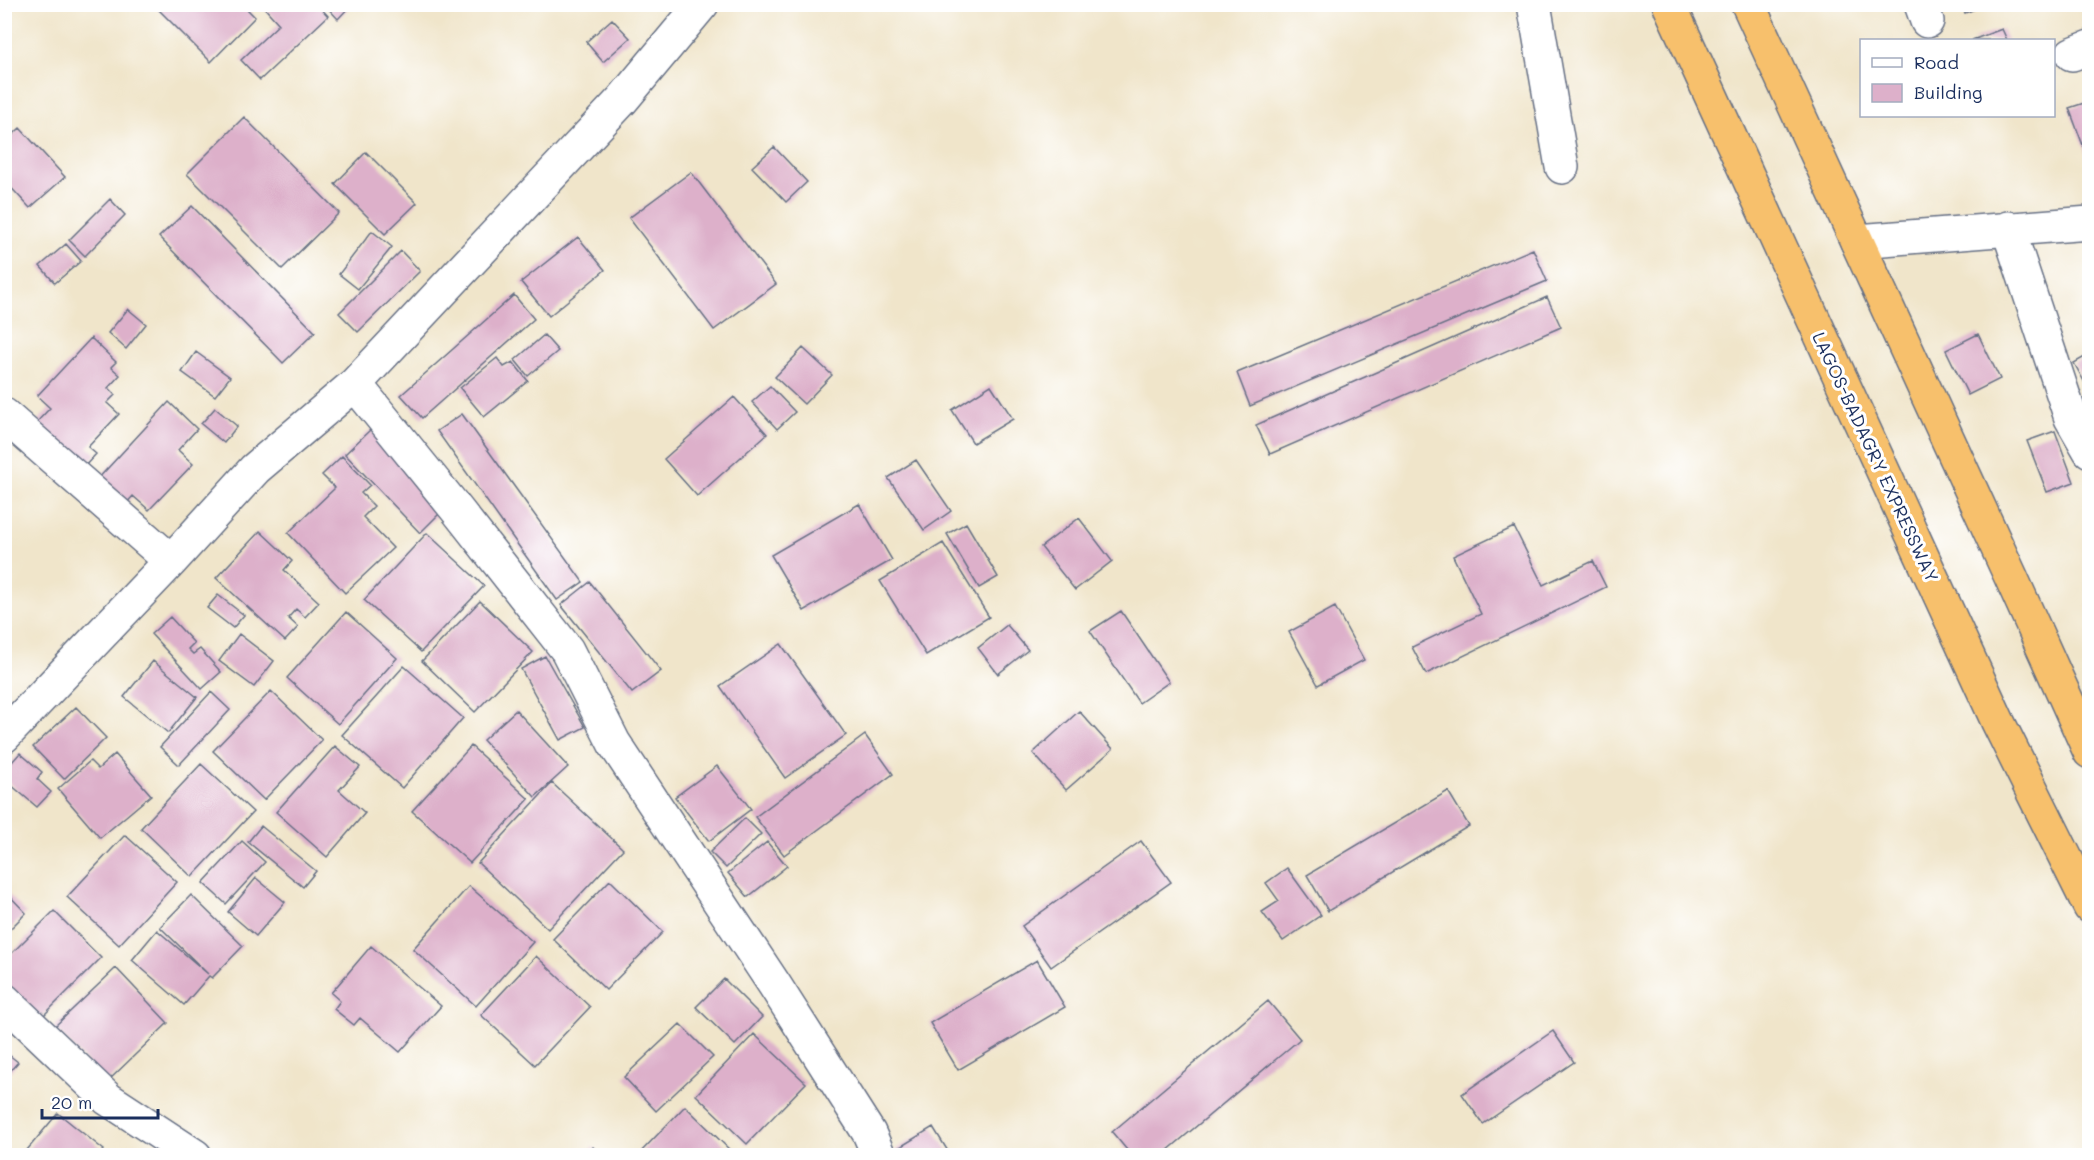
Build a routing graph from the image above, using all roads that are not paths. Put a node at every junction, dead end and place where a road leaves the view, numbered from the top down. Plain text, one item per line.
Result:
1 (702, 4) edge
2 (1534, 4) edge
3 (1669, 4) edge
4 (1748, 4) edge
5 (1562, 167) dead end
6 (2090, 223) edge
7 (2008, 228) junction
8 (1857, 241) junction
9 (355, 384) junction
10 (4, 415) edge
11 (2090, 451) edge
12 (171, 561) junction
13 (4, 736) edge
14 (2090, 752) edge
15 (2090, 907) edge
16 (4, 1000) edge
17 (195, 1155) edge
18 (879, 1155) edge

1 - 9 street
2 - 5 street
3 - 15 highway, LAGOS-BADAGRY EXPRESSWAY
4 - 8 highway
6 - 7 street
7 - 8 street
7 - 11 street
8 - 14 highway
9 - 12 street
9 - 18 street
10 - 12 street
12 - 13 street
16 - 17 street

